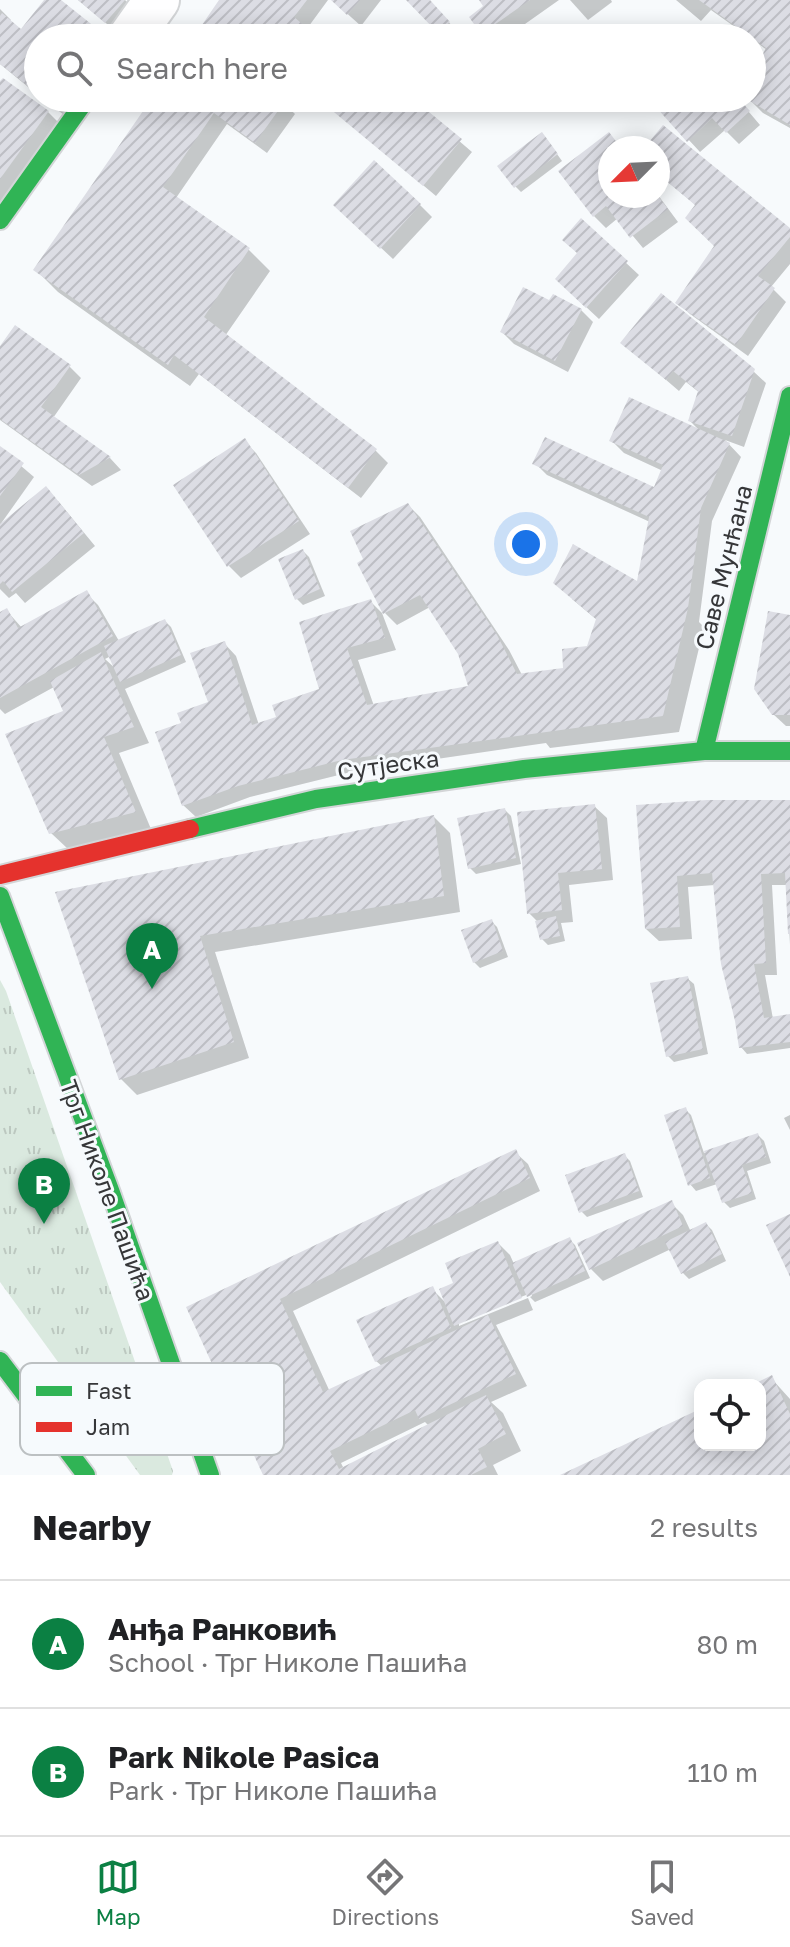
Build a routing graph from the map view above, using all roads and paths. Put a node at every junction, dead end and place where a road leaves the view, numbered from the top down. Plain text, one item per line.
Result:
1 (157, 0) edge
2 (140, 24) edge
3 (77, 112) edge
4 (0, 220) edge
5 (790, 396) edge
6 (704, 751) junction
7 (790, 751) edge
8 (1, 901) edge
9 (0, 1361) edge
10 (171, 1363) edge
11 (20, 1388) edge
12 (71, 1455) edge
13 (203, 1455) edge
14 (86, 1475) edge
15 (210, 1475) edge

1 - 2 street
3 - 4 street
5 - 6 street, Саве Мунћана
6 - 7 street, Сутјеска
6 - 8 street, Сутјеска
8 - 10 street, Трг Николе Пашића
9 - 11 street
12 - 14 street
13 - 15 street, Трг Николе Пашића

